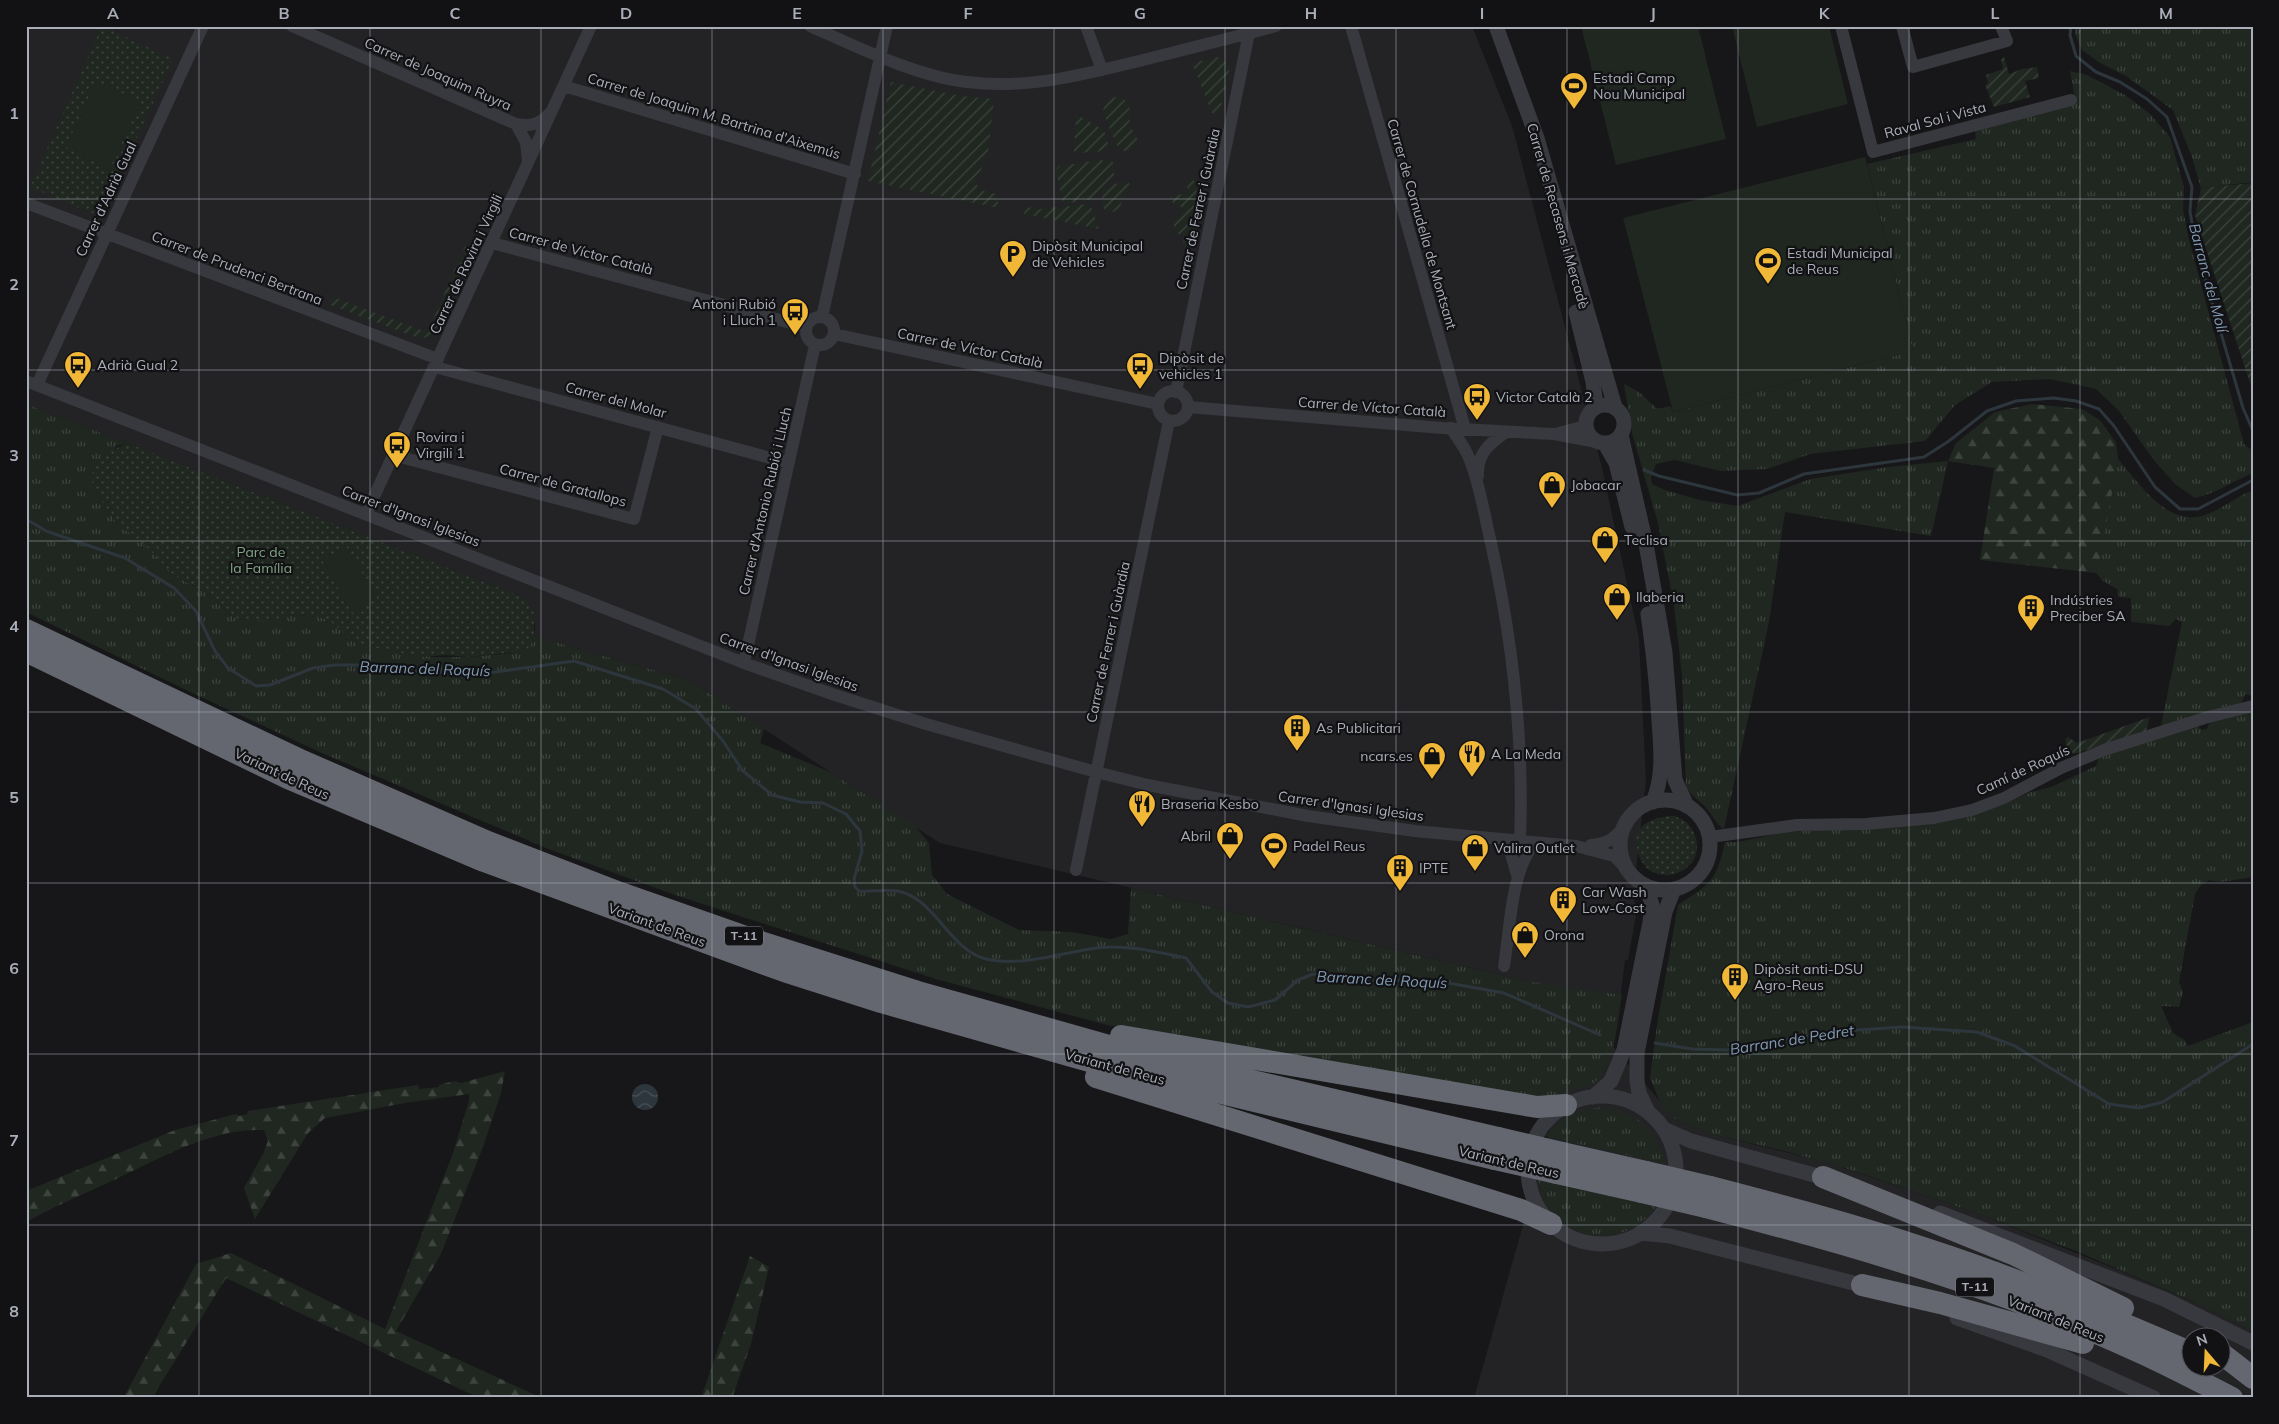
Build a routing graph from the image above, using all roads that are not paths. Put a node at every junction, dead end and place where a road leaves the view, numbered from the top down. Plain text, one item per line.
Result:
1 (203, 26) edge
2 (292, 26) edge
3 (591, 26) edge
4 (810, 26) edge
5 (887, 26) edge
6 (1086, 26) edge
7 (1276, 26) edge
8 (1351, 26) edge
9 (1488, 26) edge
10 (1496, 26) edge
11 (1841, 26) edge
12 (1902, 26) edge
13 (2001, 26) edge
14 (1249, 30) edge
15 (880, 57) junction
16 (1102, 70) junction
17 (564, 86) junction
18 (2072, 100) dead end
19 (554, 106) junction
20 (516, 124) junction
21 (528, 164) junction
22 (855, 174) junction
23 (26, 202) edge
24 (106, 234) junction
25 (492, 243) junction
26 (822, 317) junction
27 (806, 327) junction
28 (834, 334) junction
29 (815, 345) junction
30 (436, 363) junction
31 (32, 383) edge
32 (1176, 392) junction
33 (1158, 404) junction
34 (1188, 407) junction
35 (1596, 407) junction
36 (1615, 407) junction
37 (1169, 421) junction
38 (1585, 426) junction
39 (658, 427) junction
40 (1451, 428) junction
41 (1465, 429) junction
42 (1506, 432) junction
43 (1554, 434) junction
44 (1621, 435) junction
45 (1603, 443) junction
46 (393, 456) junction
47 (789, 463) junction
48 (1478, 488) junction
49 (366, 514) junction
50 (26, 630) edge
51 (26, 651) edge
52 (744, 663) junction
53 (2253, 706) edge
54 (1096, 772) junction
55 (1653, 802) junction
56 (1687, 806) junction
57 (1625, 826) junction
58 (1710, 837) junction
59 (1502, 840) junction
60 (1520, 841) junction
61 (1535, 843) junction
62 (1576, 846) junction
63 (1626, 868) junction
64 (1076, 870) dead end
65 (1517, 875) junction
66 (1647, 888) junction
67 (1674, 889) junction
68 (1504, 966) dead end
69 (918, 992) junction
70 (880, 1002) junction
71 (1593, 1097) junction
72 (1566, 1106) junction
73 (1648, 1112) junction
74 (1664, 1129) junction
75 (1497, 1148) junction
76 (1823, 1177) junction
77 (1708, 1197) junction
78 (1551, 1224) junction
79 (1640, 1233) junction
80 (1862, 1285) junction
81 (2182, 1336) edge
82 (2253, 1343) edge
83 (2182, 1349) edge
84 (2232, 1362) edge
85 (2232, 1370) edge
86 (2253, 1379) edge
87 (2154, 1398) edge
88 (2226, 1398) edge
89 (2232, 1398) edge

1 - 24 street, Carrer d'Adrià Gual
2 - 20 street, Carrer de Joaquim Ruyra
3 - 17 street, Carrer de Rovira i Virgili
4 - 15 street
5 - 15 street
6 - 16 street
7 - 14 street
8 - 41 street, Carrer de Cornudella de Montsant
9 - 35 street, Carrer de Recasens i Mercadè
10 - 36 street, Carrer de Recasens i Mercadè
11 - 18 street, Raval Sol i Vista
12 - 13 street
14 - 16 street
14 - 32 street, Carrer de Ferrer i Guàrdia
15 - 16 street
15 - 22 street
17 - 19 street, Carrer de Rovira i Virgili
17 - 22 street, Carrer de Joaquim M. Bartrina d'Aixemús
19 - 20 street, Carrer de Joaquim Ruyra
19 - 21 street, Carrer de Rovira i Virgili
20 - 21 street, Carrer de Joaquim Ruyra
21 - 25 street, Carrer de Rovira i Virgili
22 - 26 street
23 - 24 street, Carrer de Prudenci Bertrana
24 - 30 street, Carrer de Prudenci Bertrana
24 - 31 street, Carrer d'Adrià Gual
25 - 27 street, Carrer de Víctor Català
25 - 30 street, Carrer de Rovira i Virgili
26 - 27 street
26 - 28 street
27 - 29 street
28 - 29 street
28 - 33 street, Carrer de Víctor Català
29 - 47 street, Carrer d'Antonio Rubió i Lluch
30 - 39 street, Carrer del Molar
30 - 46 street, Carrer de Rovira i Virgili
31 - 49 street, Carrer d'Ignasi Iglesias
32 - 33 street
32 - 34 street
33 - 37 street
34 - 37 street
34 - 40 street, Carrer de Víctor Català
35 - 36 street
35 - 38 street
36 - 44 street
37 - 54 street, Carrer de Ferrer i Guàrdia
38 - 43 street, Carrer de Víctor Català
38 - 45 street
39 - 46 street, Carrer de Gratallops
39 - 47 street, Carrer del Molar
40 - 41 street, Carrer de Víctor Català
40 - 48 street
41 - 42 street, Carrer de Víctor Català
42 - 43 street, Carrer de Víctor Català
42 - 48 street
43 - 45 street, Carrer de Víctor Català
44 - 45 street
44 - 56 street
45 - 55 street
46 - 49 street, Carrer de Rovira i Virgili
47 - 52 street, Carrer d'Antonio Rubió i Lluch
48 - 60 street
49 - 52 street, Carrer d'Ignasi Iglesias
50 - 69 highway, Variant de Reus / T-11
51 - 70 highway, Variant de Reus / T-11
52 - 54 street, Carrer d'Ignasi Iglesias
53 - 58 street, Camí de Roquís
54 - 59 street, Carrer d'Ignasi Iglesias
54 - 64 street, Carrer de Ferrer i Guàrdia
55 - 56 street
55 - 57 street
56 - 58 street
57 - 62 street, Carrer d'Ignasi Iglesias
57 - 63 street
58 - 67 street
59 - 60 street, Carrer d'Ignasi Iglesias
59 - 65 street
60 - 61 street, Carrer d'Ignasi Iglesias
61 - 62 street, Carrer d'Ignasi Iglesias
61 - 65 street
62 - 63 street, Carrer d'Ignasi Iglesias
63 - 66 street
65 - 68 street
66 - 67 street
66 - 71 street
67 - 73 street
69 - 72 highway
69 - 75 highway, Variant de Reus / T-11
70 - 75 highway, Variant de Reus / T-11
70 - 78 highway
71 - 72 street
71 - 73 street
72 - 78 street
73 - 74 street
74 - 76 street
74 - 79 street
75 - 77 highway, Variant de Reus / T-11, bridge
76 - 81 highway
76 - 82 street
77 - 83 highway, Variant de Reus / T-11
77 - 89 highway, Variant de Reus / T-11
78 - 79 street
79 - 80 street
80 - 87 street
80 - 88 highway
84 - 86 highway
85 - 86 highway

